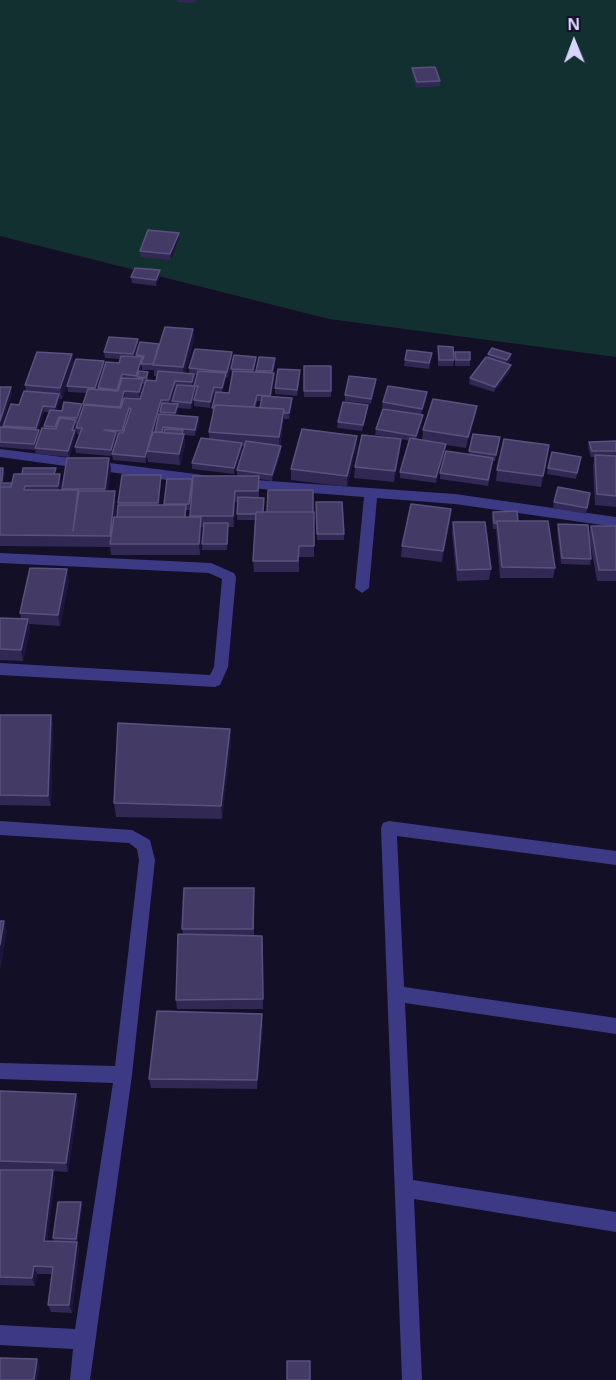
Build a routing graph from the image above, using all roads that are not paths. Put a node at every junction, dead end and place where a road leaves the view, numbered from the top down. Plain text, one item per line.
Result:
1 (0, 453) edge
2 (371, 494) junction
3 (616, 522) edge
4 (0, 558) edge
5 (362, 588) dead end
6 (0, 669) edge
7 (0, 828) edge
8 (616, 858) edge
9 (396, 994) junction
10 (616, 1026) edge
11 (0, 1071) edge
12 (123, 1075) junction
13 (404, 1188) junction
14 (616, 1222) edge
15 (0, 1335) edge
16 (84, 1340) junction
17 (80, 1380) edge
18 (412, 1380) edge

1 - 2 street
2 - 3 street
2 - 5 street
4 - 6 street
7 - 12 street
8 - 9 street
9 - 10 street
9 - 13 street
11 - 12 street
12 - 16 street
13 - 14 street
13 - 18 street
15 - 16 street
16 - 17 street

